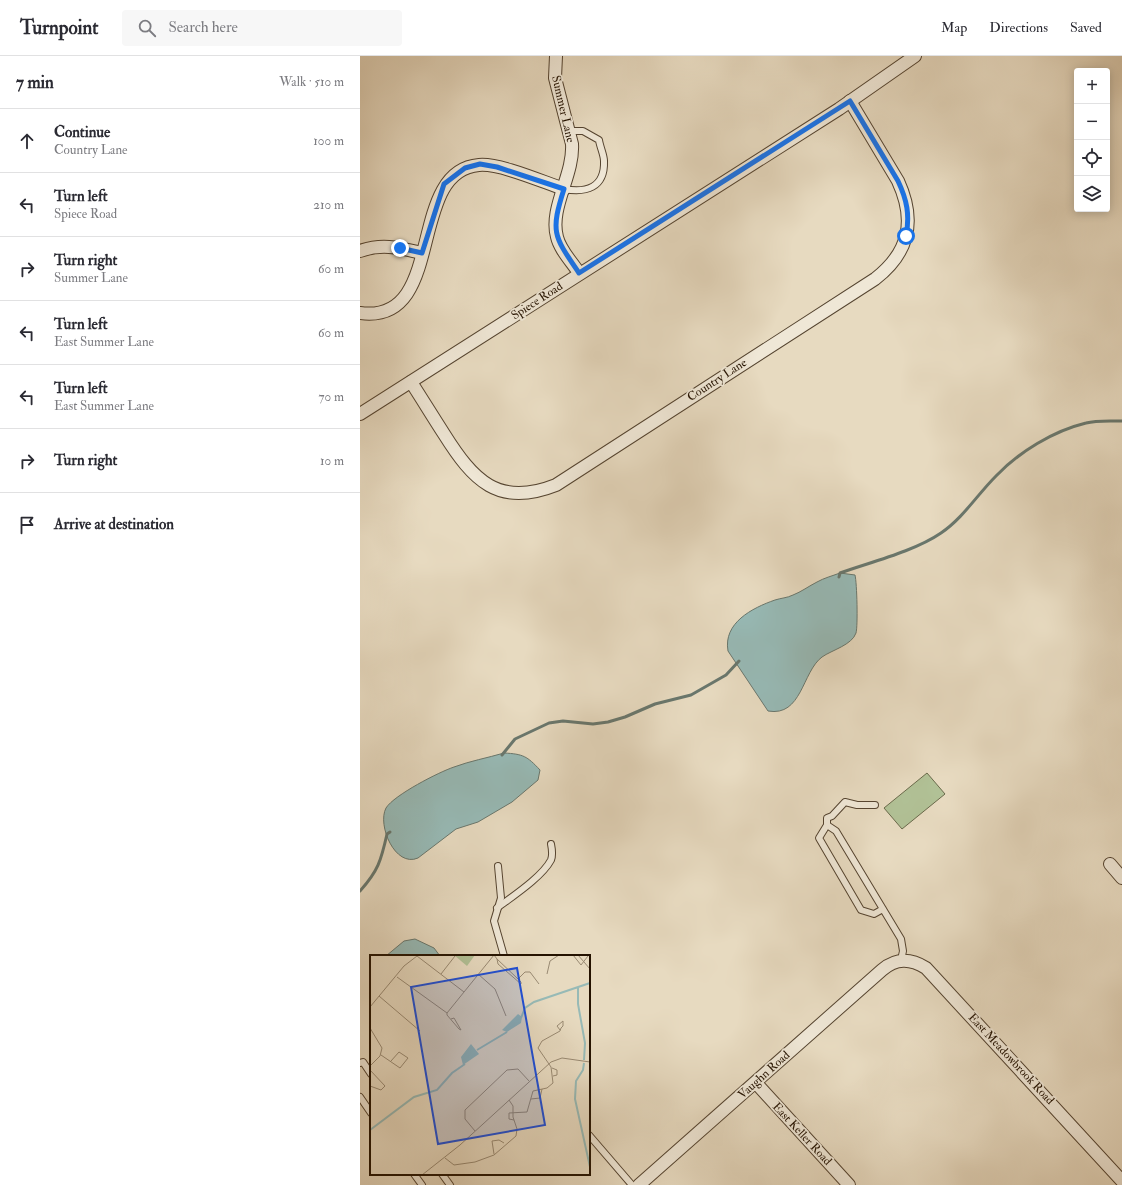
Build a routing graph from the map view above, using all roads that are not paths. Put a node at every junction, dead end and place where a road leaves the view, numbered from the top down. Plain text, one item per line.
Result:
1 (556, 56) edge
2 (914, 56) edge
3 (850, 101) junction
4 (568, 131) junction
5 (564, 189) junction
6 (360, 250) edge
7 (422, 253) junction
8 (579, 273) junction
9 (360, 312) edge
10 (411, 382) junction
11 (360, 414) edge
12 (875, 805) dead end
13 (827, 825) junction
14 (551, 844) dead end
15 (1110, 864) dead end
16 (498, 866) dead end
17 (1122, 878) edge
18 (496, 909) junction
19 (883, 910) junction
20 (504, 955) edge
21 (901, 960) junction
22 (360, 1063) edge
23 (370, 1072) edge
24 (756, 1083) junction
25 (360, 1097) edge
26 (366, 1106) junction
27 (360, 1110) edge
28 (370, 1112) edge
29 (590, 1136) edge
30 (415, 1175) edge
31 (443, 1175) edge
32 (1122, 1181) edge
33 (422, 1185) edge
34 (450, 1185) edge
35 (632, 1185) edge
36 (639, 1185) edge
37 (849, 1185) edge

1 - 4 street, Summer Lane
2 - 3 street, Spiece Road
3 - 8 street, Spiece Road
3 - 10 street, Country Lane
4 - 5 street, Summer Lane
4 - 5 lane
5 - 7 street
5 - 8 street, Summer Lane
6 - 7 street
7 - 9 street
8 - 10 street, Spiece Road
10 - 11 street, Spiece Road
12 - 13 lane
13 - 19 lane
13 - 19 lane
14 - 18 lane
15 - 17 street
16 - 18 lane
18 - 20 lane
19 - 21 lane
21 - 24 street, Vaughn Road
21 - 32 street, East Meadowbrook Road
22 - 23 lane
24 - 36 street, Vaughn Road
24 - 37 street, East Keller Road
25 - 26 lane
26 - 27 lane
26 - 28 lane
29 - 35 lane
30 - 33 lane
31 - 34 lane

